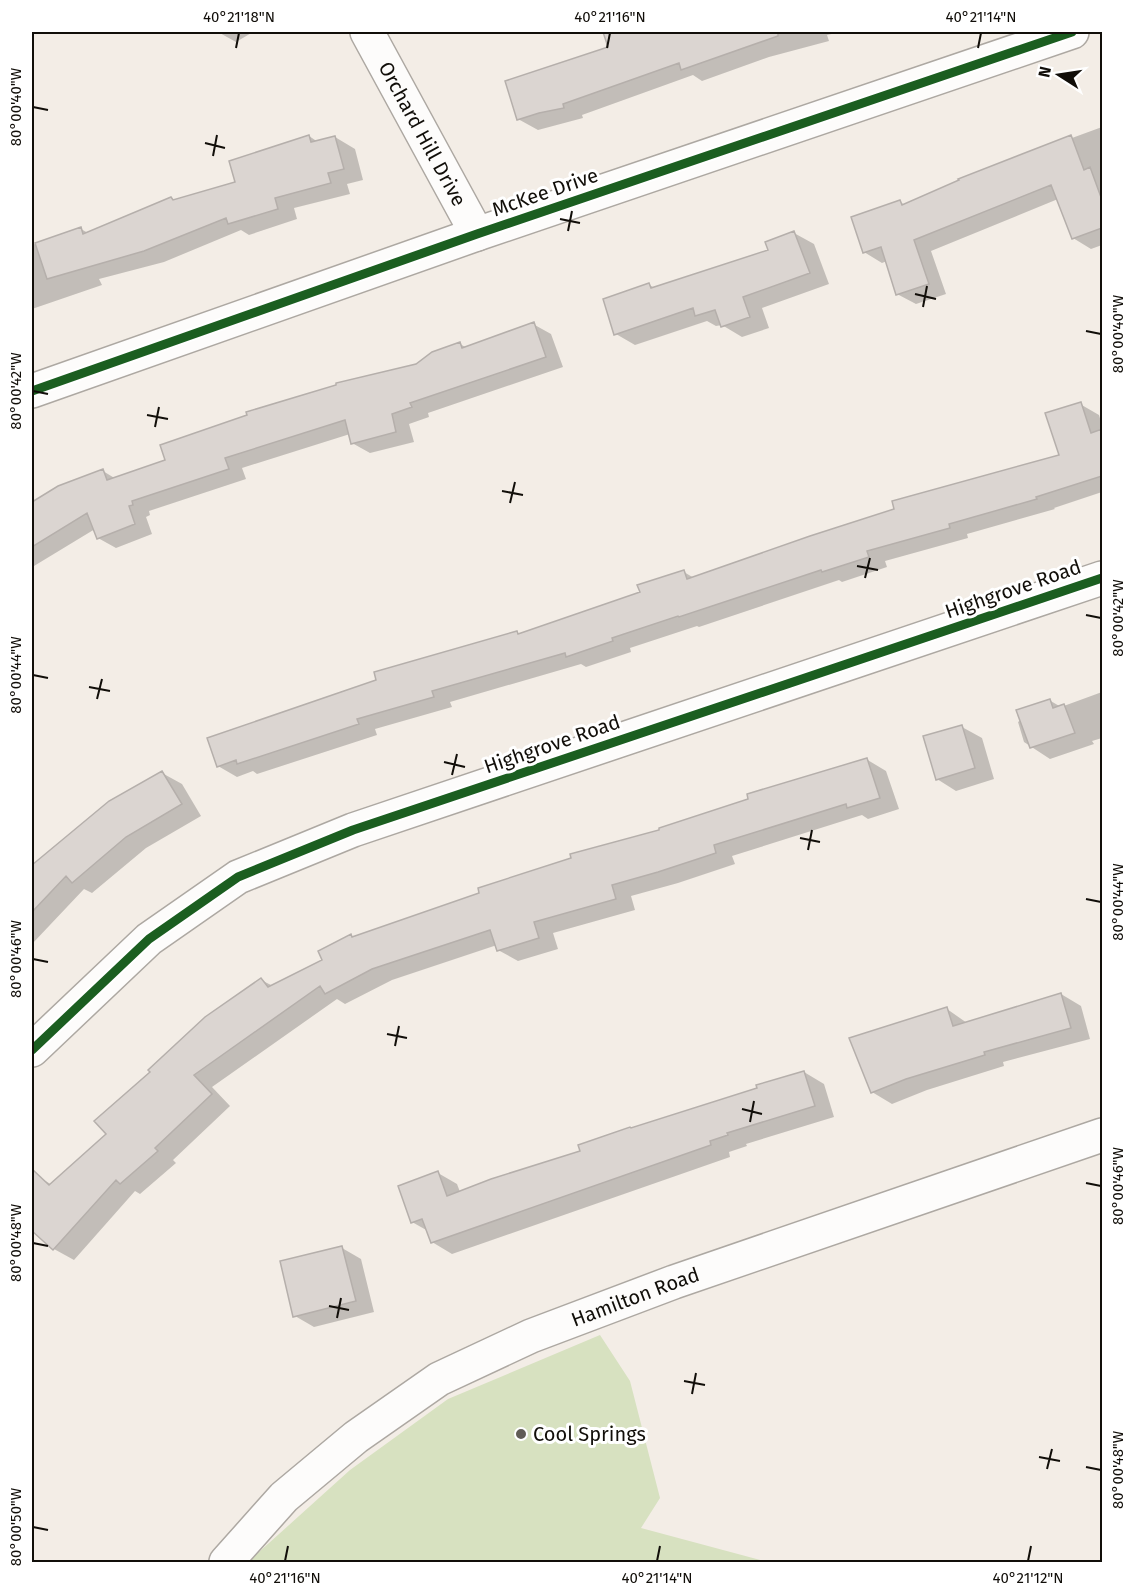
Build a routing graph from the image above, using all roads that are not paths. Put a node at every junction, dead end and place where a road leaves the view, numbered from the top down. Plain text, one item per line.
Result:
1 (368, 32) edge
2 (1072, 32) edge
3 (477, 234) junction
4 (32, 391) edge
5 (1102, 578) edge
6 (32, 1050) edge
7 (1102, 1135) edge
8 (226, 1563) edge

1 - 3 street, Orchard Hill Drive
2 - 3 street, McKee Drive
3 - 4 street, McKee Drive
5 - 6 street, Highgrove Road
7 - 8 street, Hamilton Road

